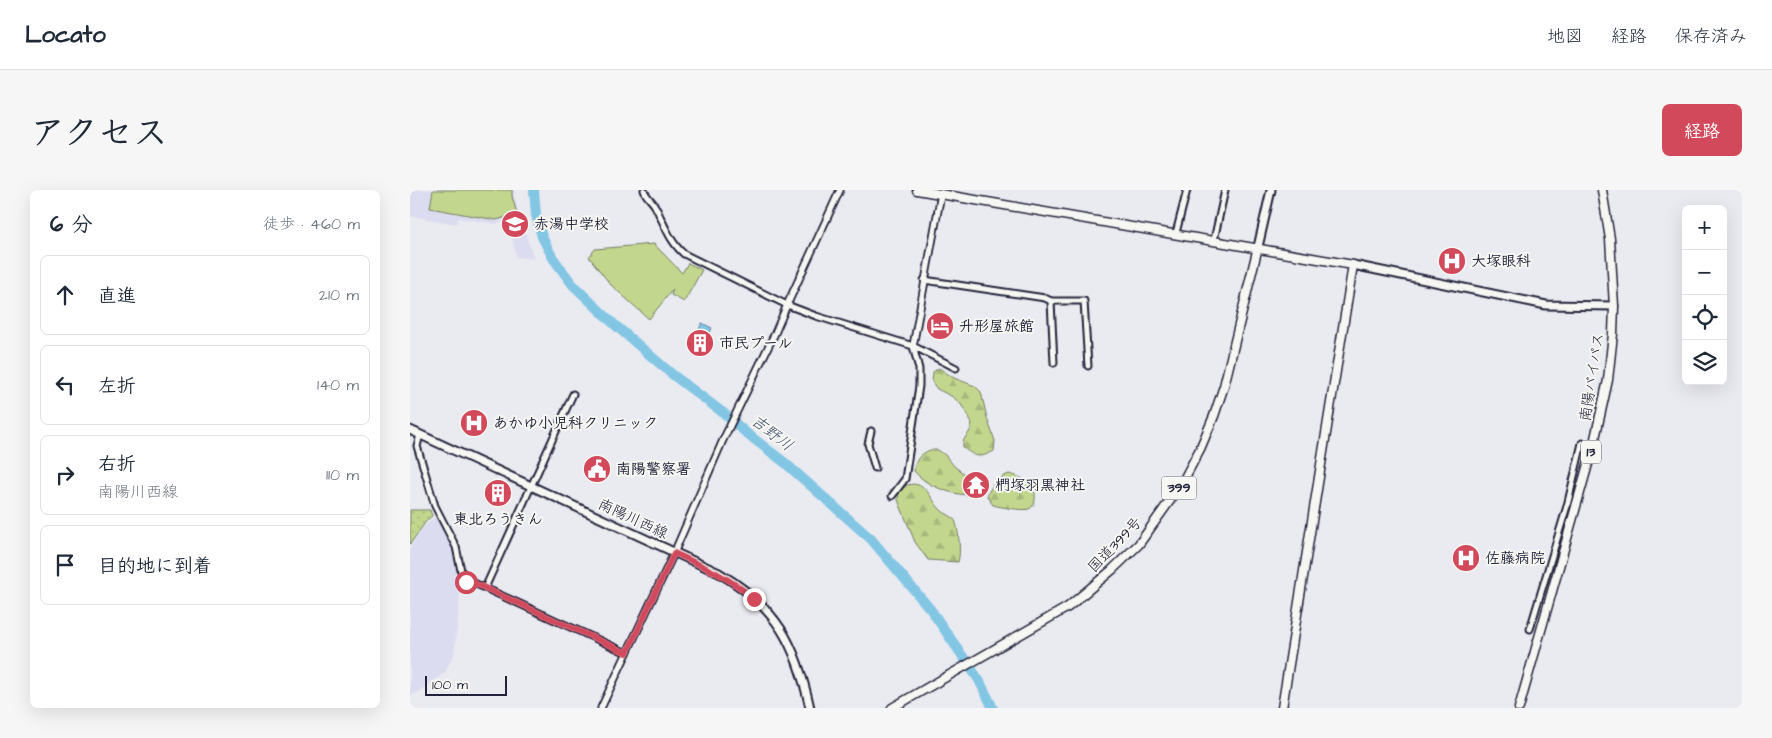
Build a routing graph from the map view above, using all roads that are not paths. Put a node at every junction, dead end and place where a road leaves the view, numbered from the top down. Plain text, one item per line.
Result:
1 (644, 190) edge
2 (840, 190) edge
3 (917, 190) edge
4 (1186, 190) edge
5 (1225, 190) edge
6 (1271, 190) edge
7 (1602, 190) edge
8 (941, 192) edge
9 (1176, 234) junction
10 (1214, 240) junction
11 (1258, 247) junction
12 (1353, 265) junction
13 (924, 280) junction
14 (1051, 301) junction
15 (787, 305) junction
16 (1614, 306) junction
17 (913, 346) junction
18 (1054, 363) dead end
19 (1088, 366) dead end
20 (956, 368) dead end
21 (573, 394) dead end
22 (410, 430) edge
23 (871, 431) dead end
24 (420, 434) junction
25 (1582, 443) dead end
26 (875, 468) dead end
27 (531, 486) junction
28 (892, 496) dead end
29 (674, 553) junction
30 (484, 588) junction
31 (1530, 629) dead end
32 (627, 653) junction
33 (601, 708) edge
34 (810, 708) edge
35 (892, 708) edge
36 (1282, 708) edge
37 (1519, 708) edge

1 - 15 street
2 - 15 street
3 - 8 highway
4 - 9 street
5 - 10 street
6 - 11 main road
7 - 16 highway, 南陽バイパス / 13
8 - 9 highway
8 - 13 street
9 - 10 highway
10 - 11 highway
11 - 12 highway
11 - 35 highway, 国道399号 / 399
12 - 16 main road
12 - 36 highway
13 - 14 street
13 - 17 street
14 - 18 street
14 - 19 street
15 - 17 street
15 - 29 street
16 - 37 highway, 南陽バイパス / 13
17 - 20 street
17 - 28 street
21 - 27 street
22 - 24 main road, 南陽川西線
23 - 26 street
24 - 27 main road, 南陽川西線
24 - 30 street
25 - 31 street
27 - 29 main road, 南陽川西線
27 - 30 street
29 - 32 street
29 - 34 main road, 南陽川西線
30 - 32 street
32 - 33 street

